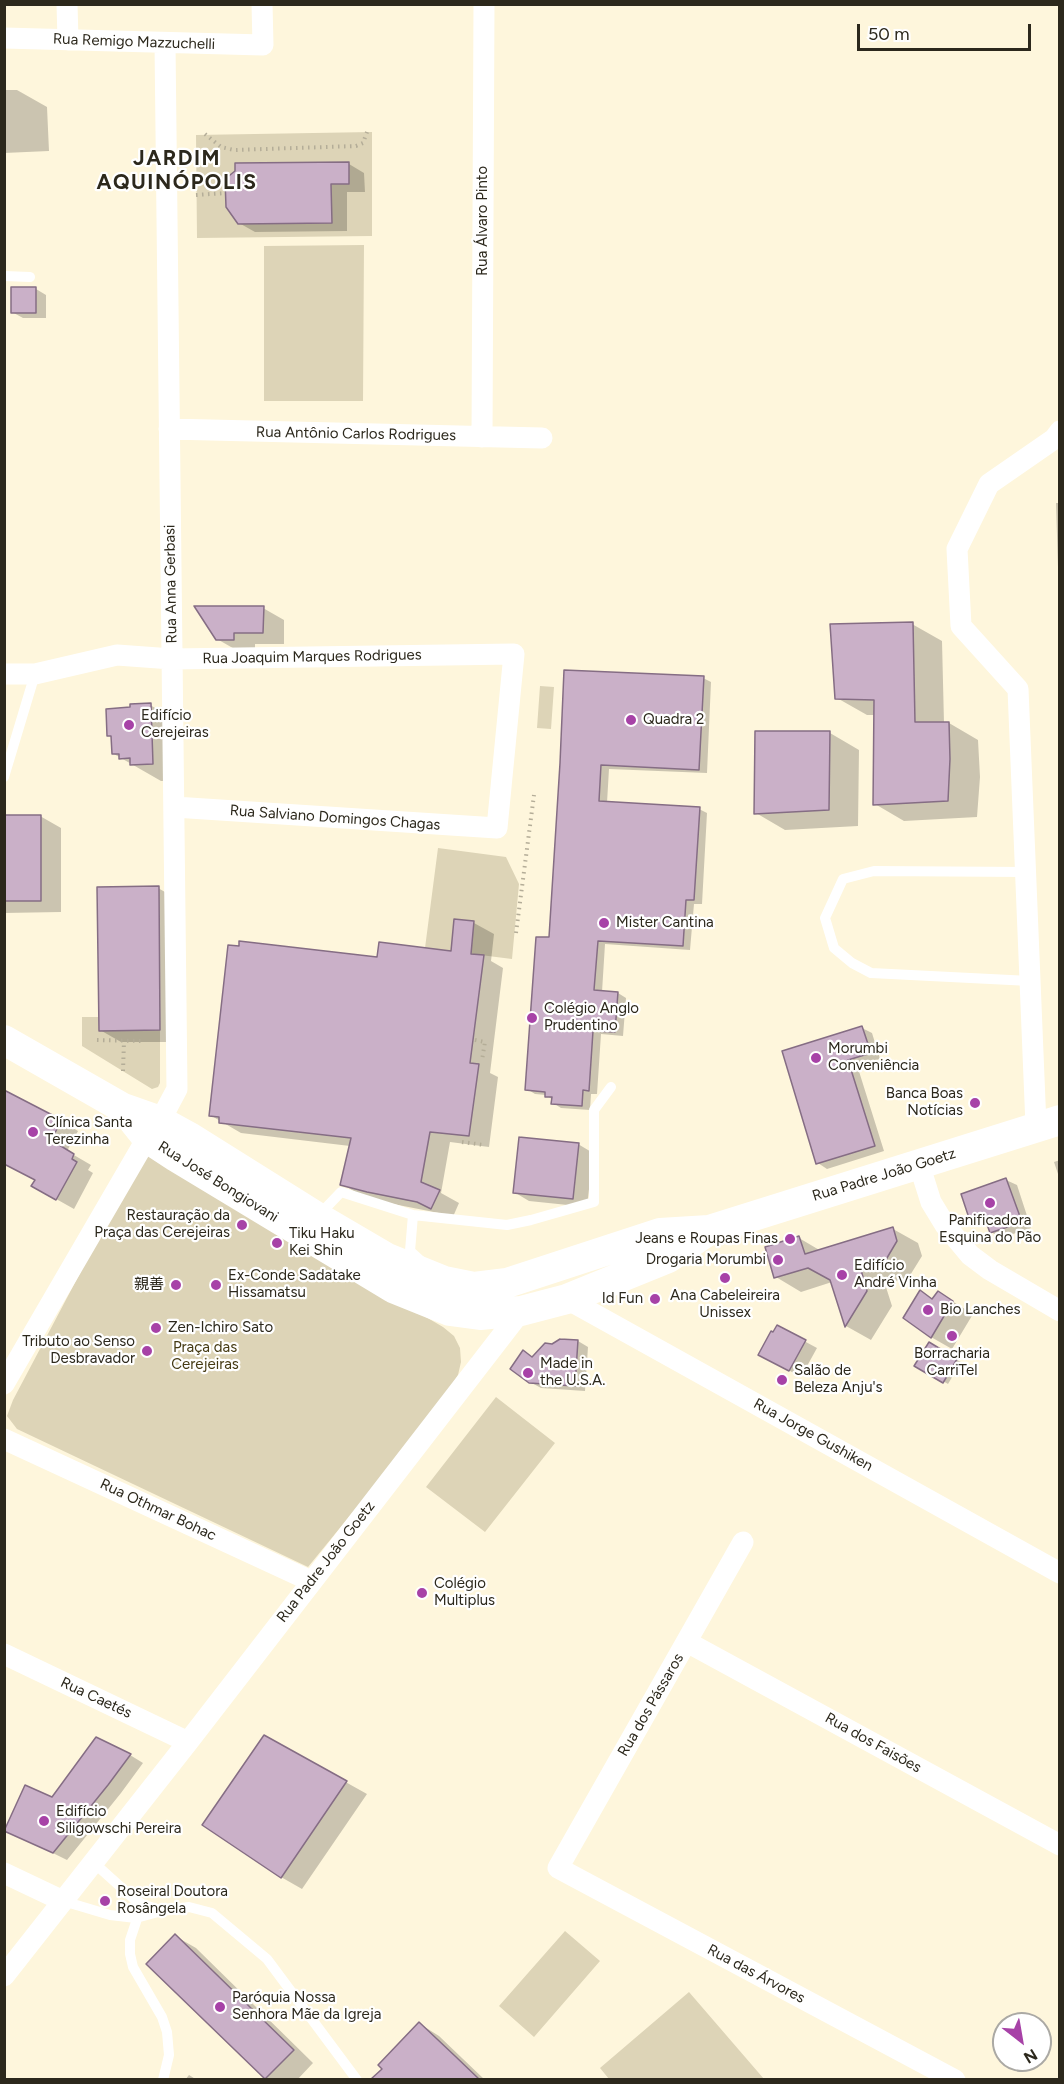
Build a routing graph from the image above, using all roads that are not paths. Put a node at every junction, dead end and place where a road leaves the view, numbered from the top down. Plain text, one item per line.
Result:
1 (67, 4) edge
2 (262, 4) edge
3 (484, 4) edge
4 (4, 38) edge
5 (68, 40) junction
6 (165, 44) junction
7 (4, 276) edge
8 (30, 277) dead end
9 (169, 429) junction
10 (1059, 431) edge
11 (482, 437) junction
12 (542, 438) dead end
13 (172, 659) junction
14 (4, 674) edge
15 (34, 674) junction
16 (4, 777) edge
17 (174, 807) junction
18 (497, 828) joint
19 (1026, 872) junction
20 (1030, 981) junction
21 (4, 1041) edge
22 (611, 1088) dead end
23 (1048, 1123) edge
24 (154, 1129) junction
25 (919, 1164) junction
26 (413, 1215) junction
27 (317, 1217) junction
28 (709, 1230) junction
29 (444, 1281) junction
30 (567, 1299) junction
31 (521, 1311) junction
32 (1059, 1311) edge
33 (4, 1384) edge
34 (4, 1439) edge
35 (743, 1542) dead end
36 (1059, 1573) edge
37 (311, 1581) junction
38 (687, 1642) junction
39 (4, 1654) edge
40 (188, 1742) junction
41 (1059, 1845) edge
42 (93, 1862) junction
43 (558, 1868) joint
44 (4, 1873) edge
45 (63, 1901) junction
46 (142, 1904) junction
47 (162, 1911) junction
48 (136, 1918) junction
49 (4, 1976) edge
50 (163, 2079) edge
51 (357, 2079) edge
52 (955, 2079) edge

1 - 5 street
2 - 6 street, Rua Remigo Mazzuchelli
3 - 11 street, Rua Álvaro Pinto
4 - 5 street, Rua Remigo Mazzuchelli
5 - 6 street, Rua Remigo Mazzuchelli
6 - 9 street, Rua Anna Gerbasi
7 - 8 lane
9 - 11 street, Rua Antônio Carlos Rodrigues
9 - 13 street, Rua Anna Gerbasi
10 - 19 street
11 - 12 street, Rua Antônio Carlos Rodrigues
13 - 15 street, Rua Joaquim Marques Rodrigues
13 - 17 street, Rua Anna Gerbasi
13 - 18 street, Rua Joaquim Marques Rodrigues
14 - 15 street, Rua Joaquim Marques Rodrigues
15 - 16 lane
17 - 18 street, Rua Salviano Domingos Chagas
17 - 24 street, Rua Anna Gerbasi
19 - 20 street
19 - 20 lane
20 - 23 street
21 - 24 street, Rua José Bongiovani
22 - 26 lane
23 - 25 street, Rua Padre João Goetz
24 - 27 street, Rua José Bongiovani
24 - 31 street, Rua José Bongiovani
24 - 33 street, Rua Anna Gerbasi
25 - 28 street, Rua Padre João Goetz
25 - 32 street
26 - 27 lane
26 - 29 lane
27 - 29 street, Rua José Bongiovani
28 - 29 street, Rua Padre João Goetz
28 - 30 street, Rua Padre João Goetz
30 - 31 street, Rua Padre João Goetz
30 - 36 street, Rua Jorge Gushiken
31 - 37 street, Rua Padre João Goetz
34 - 37 street, Rua Othmar Bohac
35 - 38 street, Rua dos Pássaros
37 - 40 street, Rua Padre João Goetz
38 - 41 street, Rua dos Faisões
38 - 43 street, Rua dos Pássaros
39 - 40 street, Rua Caetés
40 - 42 street, Rua Padre João Goetz
42 - 45 street, Rua Padre João Goetz
42 - 46 lane
43 - 52 street, Rua das Árvores
44 - 45 street
45 - 48 lane
45 - 49 street, Rua Padre João Goetz
46 - 47 lane
46 - 48 lane
47 - 48 lane
47 - 51 lane
48 - 50 lane

